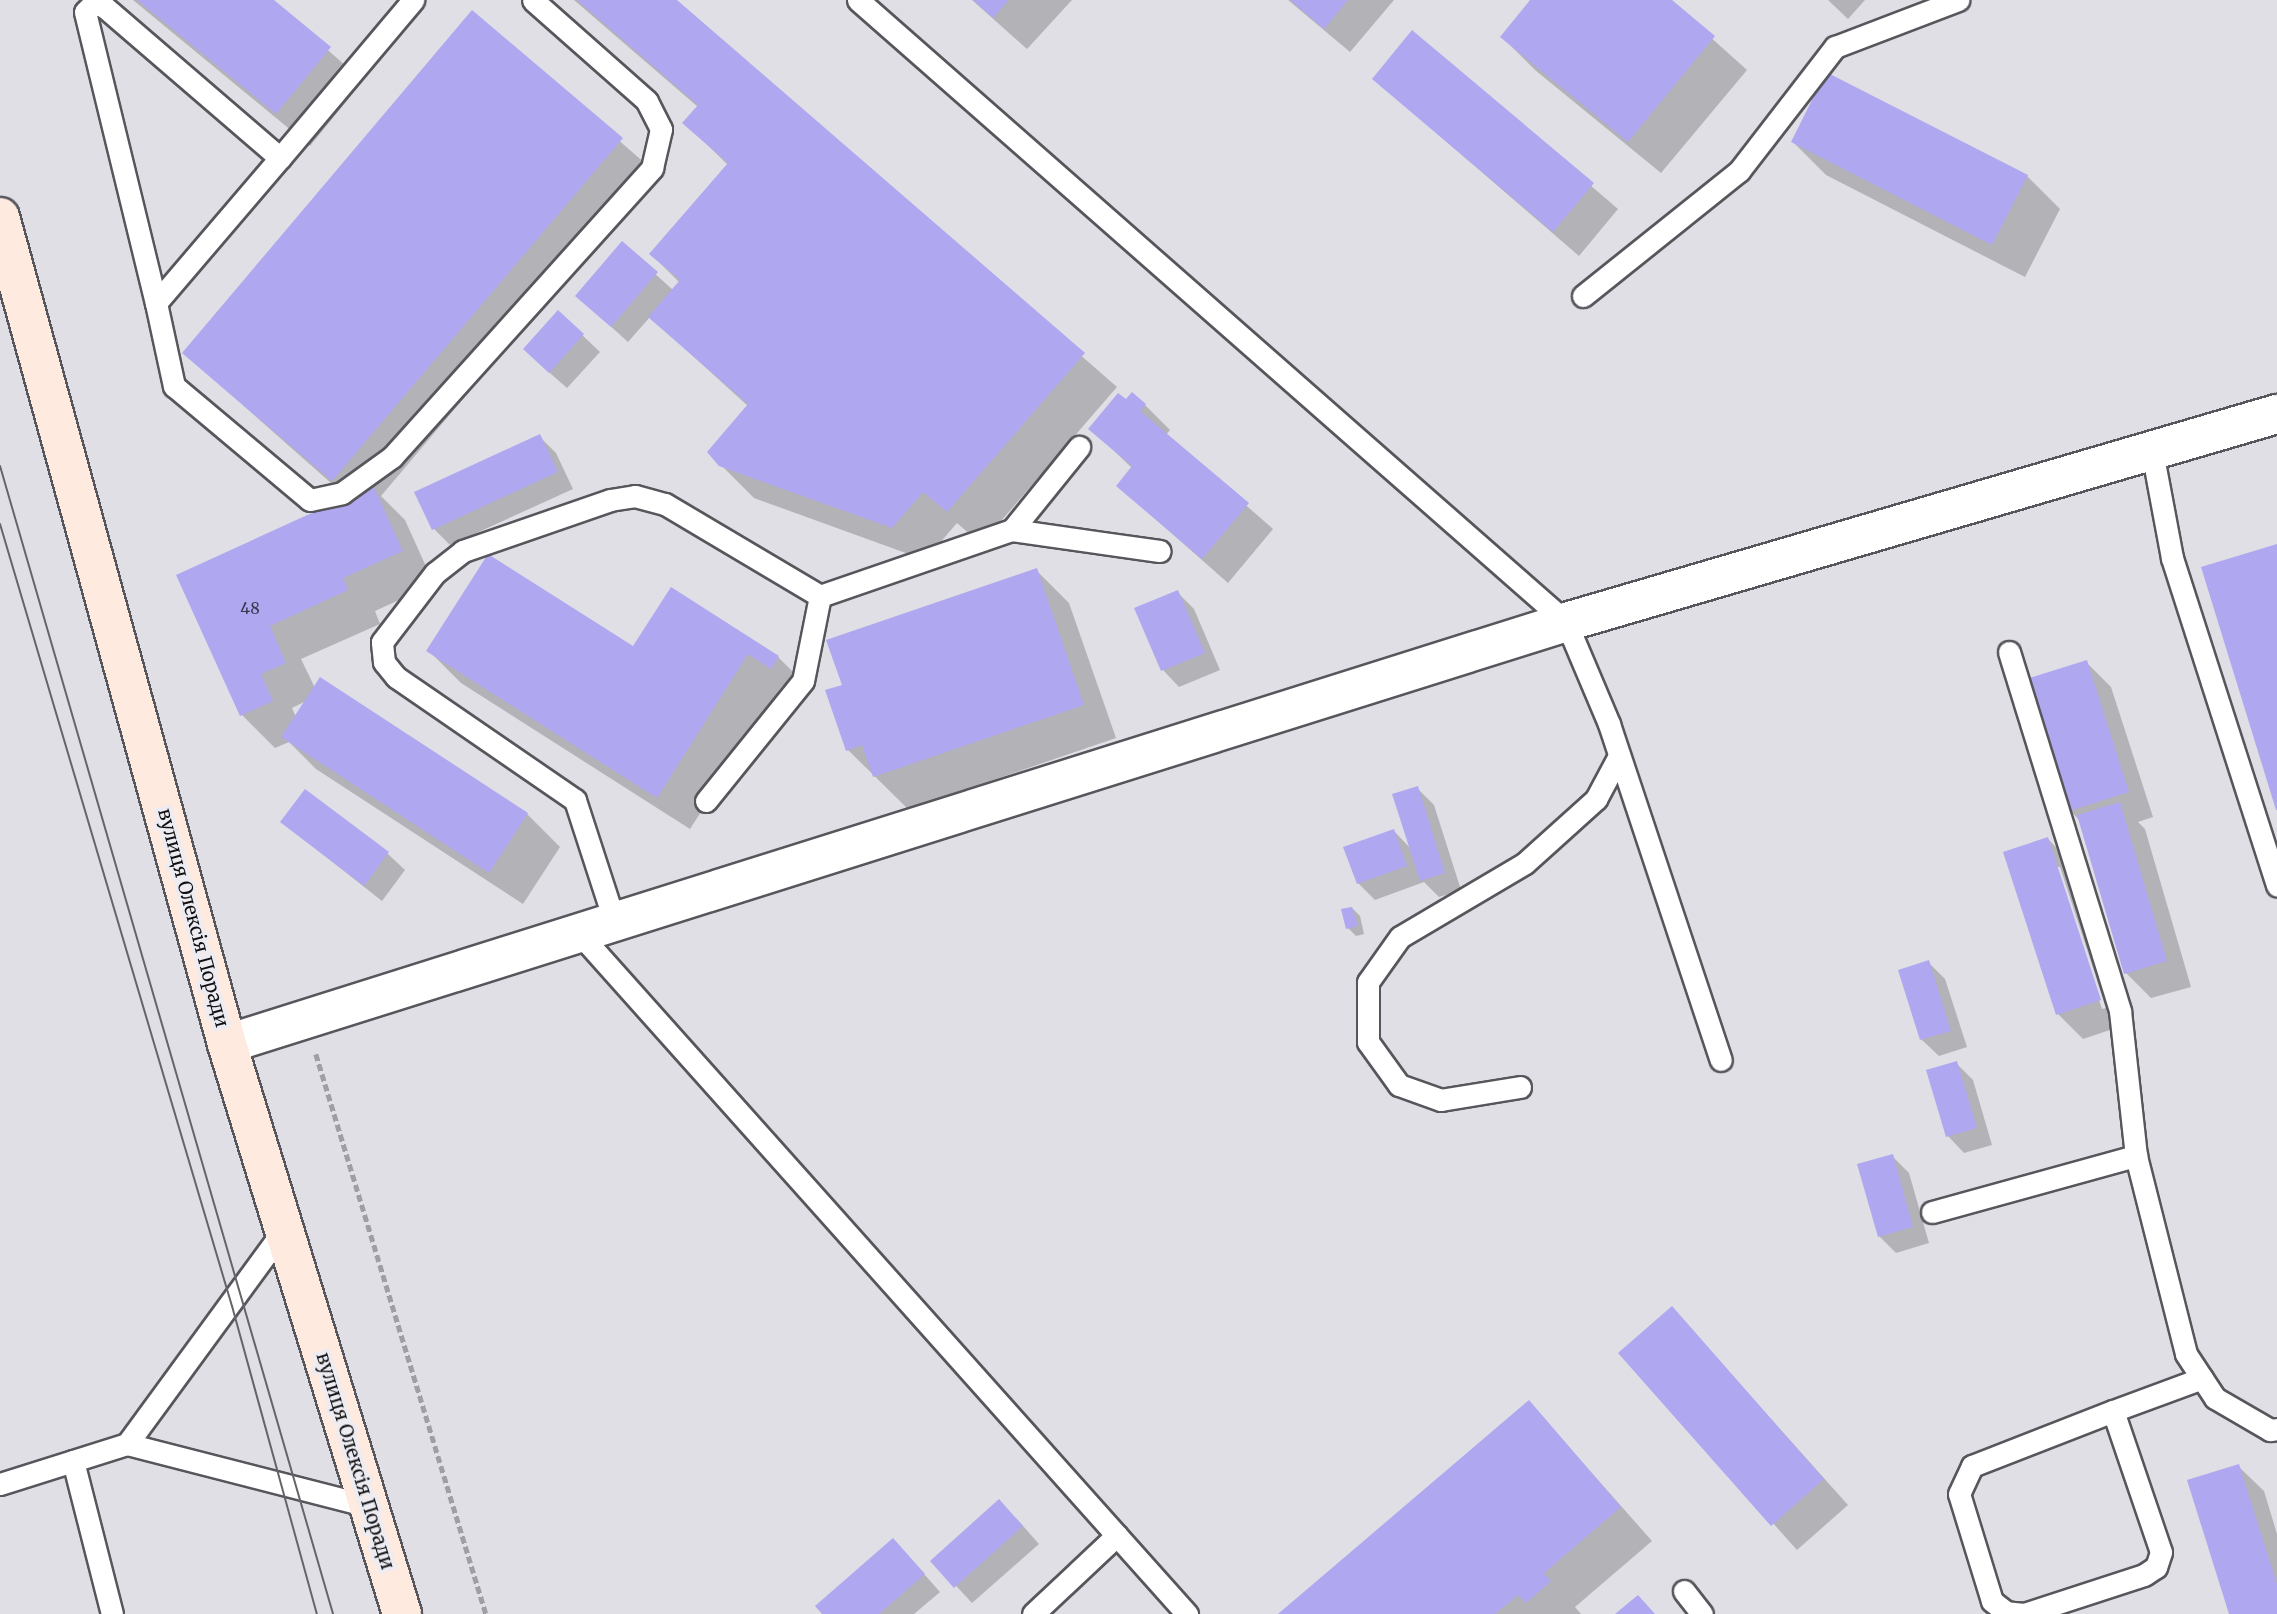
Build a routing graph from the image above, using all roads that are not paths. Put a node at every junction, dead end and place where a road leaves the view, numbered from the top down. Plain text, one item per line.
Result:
1 (413, 0) edge
2 (533, 0) edge
3 (858, 0) edge
4 (1958, 0) edge
5 (280, 158) junction
6 (0, 217) edge
7 (1583, 296) dead end
8 (156, 303) junction
9 (2277, 414) edge
10 (1079, 447) dead end
11 (2152, 451) junction
12 (1012, 530) junction
13 (1160, 551) dead end
14 (820, 596) junction
15 (1566, 622) junction
16 (2008, 652) dead end
17 (1619, 756) junction
18 (706, 801) dead end
19 (2277, 886) edge
20 (614, 919) junction
21 (577, 931) junction
22 (227, 1044) junction
23 (1721, 1059) dead end
24 (1520, 1087) dead end
25 (2136, 1156) junction
26 (1932, 1212) dead end
27 (286, 1227) junction
28 (2202, 1378) junction
29 (2113, 1411) junction
30 (2277, 1429) edge
31 (127, 1444) junction
32 (73, 1461) junction
33 (0, 1484) edge
34 (368, 1506) junction
35 (1116, 1535) junction
36 (1684, 1591) dead end
37 (112, 1614) edge
38 (402, 1614) edge
39 (1033, 1614) edge
40 (1187, 1614) edge
41 (1702, 1614) edge

1 - 5 lane
2 - 8 lane
3 - 15 lane
4 - 7 lane
5 - 8 lane
5 - 8 lane
6 - 22 main road, вулиця Олексія Поради
9 - 11 street
10 - 12 lane
11 - 15 street
11 - 19 lane
12 - 13 lane
12 - 14 lane
14 - 18 lane
14 - 20 lane
15 - 17 lane
15 - 20 street
16 - 25 lane
17 - 23 lane
17 - 24 lane
20 - 21 street
21 - 22 street
21 - 35 lane
22 - 27 main road, вулиця Олексія Поради
25 - 26 lane
25 - 28 lane
27 - 31 lane
27 - 34 main road, вулиця Олексія Поради
28 - 29 lane
28 - 30 lane
29 - 29 lane
31 - 32 lane
31 - 34 lane
32 - 33 lane
32 - 37 lane
34 - 38 main road, вулиця Олексія Поради
35 - 39 lane
35 - 40 lane
36 - 41 lane

